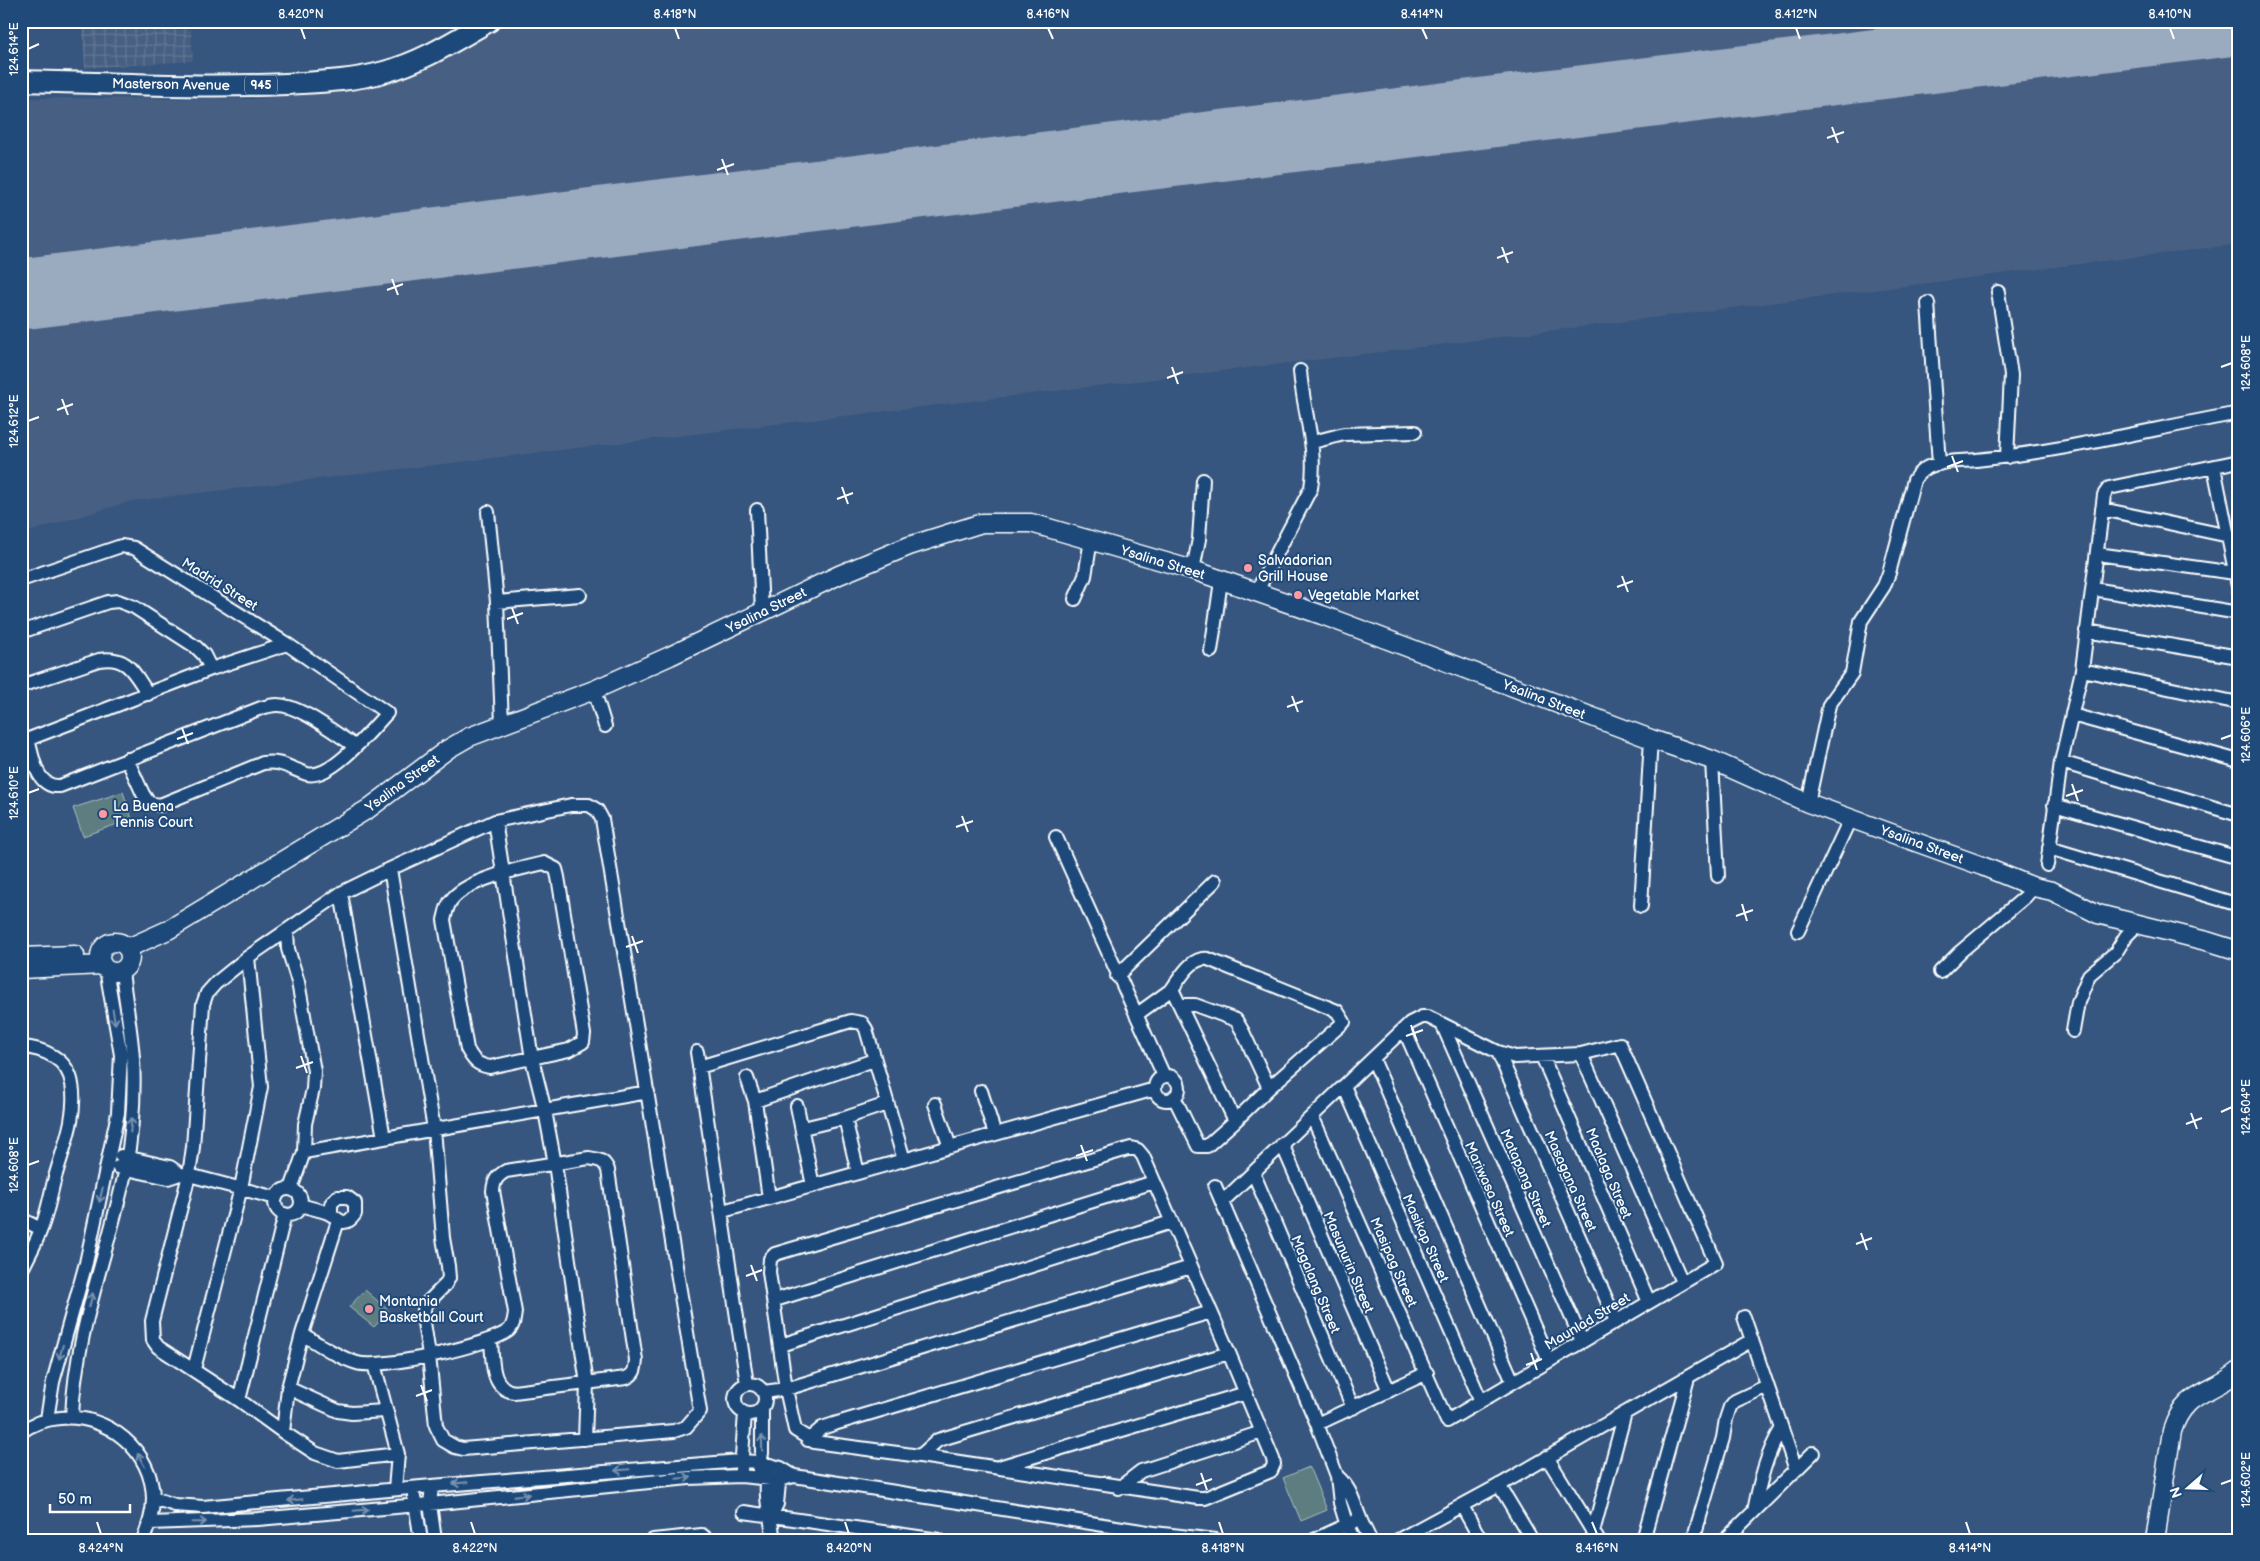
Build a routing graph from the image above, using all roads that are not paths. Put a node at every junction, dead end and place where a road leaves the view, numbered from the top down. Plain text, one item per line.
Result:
1 (489, 21) edge
2 (21, 82) edge
3 (1998, 292) dead end
4 (1928, 303) dead end
5 (1300, 371) dead end
6 (2239, 413) edge
7 (1414, 432) dead end
8 (1312, 442) junction
9 (2007, 457) junction
10 (2239, 460) edge
11 (1939, 464) junction
12 (2214, 467) junction
13 (1203, 480) dead end
14 (2102, 509) junction
15 (757, 510) dead end
16 (488, 512) dead end
17 (2229, 536) junction
18 (1091, 540) junction
19 (2097, 554) junction
20 (1192, 570) junction
21 (2236, 573) junction
22 (21, 580) edge
23 (1222, 581) junction
24 (2093, 589) junction
25 (2239, 591) edge
26 (1256, 593) junction
27 (580, 595) dead end
28 (1075, 599) dead end
29 (497, 602) junction
30 (762, 611) junction
31 (2239, 614) edge
32 (2086, 631) junction
33 (21, 632) edge
34 (287, 644) junction
35 (1211, 651) dead end
36 (2239, 657) edge
37 (211, 670) junction
38 (2082, 670) junction
39 (21, 686) edge
40 (594, 690) junction
41 (148, 694) junction
42 (2239, 702) edge
43 (2072, 715) junction
44 (502, 724) junction
45 (605, 726) dead end
46 (1651, 739) junction
47 (24, 741) edge
48 (355, 746) junction
49 (127, 759) junction
50 (1712, 760) junction
51 (2239, 760) edge
52 (2061, 762) junction
53 (1808, 803) junction
54 (2054, 805) junction
55 (2239, 815) edge
56 (1850, 819) junction
57 (495, 821) junction
58 (1056, 837) dead end
59 (2049, 848) junction
60 (2239, 858) edge
61 (2047, 865) dead end
62 (390, 869) junction
63 (501, 873) junction
64 (1718, 876) dead end
65 (1215, 881) dead end
66 (2034, 887) junction
67 (341, 893) junction
68 (2239, 905) edge
69 (1641, 906) dead end
70 (2137, 925) junction
71 (287, 930) junction
72 (1798, 931) dead end
73 (128, 948) junction
74 (2239, 951) edge
75 (21, 957) edge
76 (248, 957) junction
77 (108, 964) junction
78 (21, 969) edge
79 (1940, 972) dead end
80 (1117, 976) junction
81 (1172, 989) junction
82 (1181, 1006) junction
83 (1136, 1015) junction
84 (1443, 1026) junction
85 (1404, 1029) junction
86 (2073, 1031) dead end
87 (21, 1047) edge
88 (697, 1052) dead end
89 (1498, 1052) junction
90 (1581, 1054) junction
91 (1542, 1056) junction
92 (1373, 1058) junction
93 (532, 1059) junction
94 (874, 1060) junction
95 (699, 1067) junction
96 (1164, 1076) junction
97 (747, 1078) dead end
98 (1344, 1086) junction
99 (1269, 1088) junction
100 (1155, 1089) junction
101 (981, 1091) dead end
102 (648, 1092) junction
103 (1174, 1097) junction
104 (755, 1101) junction
105 (887, 1104) junction
106 (936, 1104) dead end
107 (797, 1106) dead end
108 (545, 1111) junction
109 (1312, 1116) junction
110 (845, 1118) junction
111 (1235, 1121) junction
112 (803, 1128) junction
113 (434, 1129) junction
114 (995, 1134) junction
115 (384, 1138) junction
116 (1282, 1144) junction
117 (950, 1147) junction
118 (304, 1152) junction
119 (109, 1160) junction
120 (904, 1160) junction
121 (126, 1163) junction
122 (555, 1164) junction
123 (1253, 1172) junction
124 (858, 1173) junction
125 (184, 1175) junction
126 (1154, 1182) junction
127 (813, 1186) junction
128 (1215, 1186) dead end
129 (241, 1188) junction
130 (291, 1189) junction
131 (276, 1198) junction
132 (769, 1198) junction
133 (1222, 1202) junction
134 (301, 1205) junction
135 (723, 1211) junction
136 (285, 1214) junction
137 (21, 1219) edge
138 (1171, 1222) junction
139 (41, 1229) junction
140 (1191, 1267) junction
141 (21, 1271) edge
142 (1682, 1282) junction
143 (774, 1300) junction
144 (1649, 1302) junction
145 (1211, 1312) junction
146 (1744, 1318) dead end
147 (1616, 1321) junction
148 (302, 1334) junction
149 (1752, 1340) junction
150 (491, 1341) junction
151 (1582, 1342) junction
152 (782, 1345) junction
153 (1229, 1353) junction
154 (430, 1355) junction
155 (1549, 1361) junction
156 (374, 1364) junction
157 (194, 1369) junction
158 (2239, 1372) edge
159 (1427, 1373) junction
160 (1688, 1378) junction
161 (1513, 1382) junction
162 (586, 1384) junction
163 (748, 1384) junction
164 (1767, 1386) junction
165 (288, 1388) junction
166 (786, 1389) junction
167 (1389, 1391) junction
168 (764, 1392) junction
169 (1246, 1393) junction
170 (239, 1400) junction
171 (1481, 1401) junction
172 (762, 1407) junction
173 (1352, 1408) junction
174 (385, 1411) junction
175 (746, 1412) junction
176 (1625, 1413) junction
177 (72, 1417) junction
178 (47, 1420) junction
179 (1447, 1421) joint
180 (1317, 1424) junction
181 (1782, 1428) junction
182 (21, 1432) edge
183 (283, 1432) junction
184 (1262, 1432) junction
185 (585, 1439) junction
186 (808, 1440) junction
187 (1813, 1453) dead end
188 (398, 1454) junction
189 (920, 1456) junction
190 (1547, 1457) junction
191 (740, 1461) junction
192 (998, 1468) junction
193 (1796, 1470) junction
194 (769, 1472) junction
195 (741, 1476) junction
196 (1337, 1476) junction
197 (1499, 1485) junction
198 (432, 1486) junction
199 (414, 1487) junction
200 (1119, 1488) junction
201 (395, 1489) junction
202 (153, 1498) junction
203 (430, 1504) junction
204 (414, 1505) junction
205 (1462, 1506) junction
206 (1754, 1511) junction
207 (744, 1512) dead end
208 (771, 1516) junction
209 (1360, 1519) junction
210 (150, 1523) junction
211 (1347, 1526) junction
212 (1421, 1528) junction
213 (1596, 1536) edge
214 (143, 1540) edge
215 (421, 1540) edge
216 (435, 1540) edge
217 (653, 1540) edge
218 (708, 1540) edge
219 (774, 1540) edge
220 (939, 1540) edge
221 (1216, 1540) edge
222 (1314, 1540) edge
223 (1354, 1540) edge
224 (1370, 1540) edge
225 (1398, 1540) edge
226 (1427, 1540) edge
227 (1481, 1540) edge
228 (1532, 1540) edge
229 (1643, 1540) edge
230 (1694, 1540) edge
231 (1725, 1540) edge
232 (2155, 1540) edge

1 - 2 main road, Masterson Avenue / 945
3 - 9 street
4 - 11 street
5 - 8 street
6 - 9 street
7 - 8 street
8 - 26 street
9 - 11 street
10 - 12 street
11 - 53 street
12 - 14 street
12 - 17 street
13 - 20 street
14 - 17 street
14 - 19 street
15 - 30 street
16 - 29 street
17 - 21 street
18 - 20 street, Ysalina Street
18 - 28 street
18 - 30 street, Ysalina Street
19 - 21 street
19 - 24 street
20 - 23 street, Ysalina Street
21 - 25 street
22 - 34 street, Madrid Street
23 - 26 street, Ysalina Street
23 - 35 street
24 - 31 street
24 - 32 street
26 - 46 street, Ysalina Street
27 - 29 street
29 - 44 street
30 - 40 street, Ysalina Street
32 - 36 street
32 - 38 street
33 - 37 street
34 - 37 street
34 - 48 street, Madrid Street
37 - 41 street
38 - 42 street
38 - 43 street
39 - 41 street
40 - 44 street, Ysalina Street
40 - 45 street
41 - 47 street
43 - 51 street
43 - 52 street
44 - 73 street, Ysalina Street
46 - 50 street, Ysalina Street
46 - 69 street
47 - 49 street
48 - 49 street
48 - 49 street
50 - 53 street, Ysalina Street
50 - 64 street
52 - 54 street
52 - 55 street
53 - 56 street, Ysalina Street
54 - 59 street
54 - 60 street
56 - 66 street, Ysalina Street
56 - 72 street
57 - 62 street
57 - 63 street
57 - 102 street
58 - 80 street
59 - 61 street
59 - 68 street
62 - 67 street
62 - 113 street
63 - 93 street
63 - 93 street
63 - 93 street
65 - 80 street
66 - 70 street, Ysalina Street
66 - 79 street
67 - 71 street
67 - 115 street
70 - 74 street, Ysalina Street
70 - 86 street
71 - 76 street
71 - 118 street
73 - 77 street
73 - 77 street
75 - 77 street
76 - 125 street
76 - 129 street
77 - 78 street
77 -> 119 street
121 -> 77 street
80 - 83 street
81 - 82 street
81 - 83 street
81 - 99 street
82 - 99 street
82 - 111 street
83 - 96 street
84 - 85 street
84 - 89 street
84 - 151 street, Matapang Street
85 - 92 street
85 - 155 street, Mariwasa Street
87 - 139 street
88 - 95 street
89 - 91 street
89 - 147 street, Masagana Street
90 - 91 street
90 - 142 street
90 - 142 street, Maunlad Street
91 - 144 street, Maalaga Street
92 - 98 street
92 - 161 street
93 - 108 street
94 - 95 street
94 - 104 street
94 - 105 street
95 - 135 street
96 - 100 street
96 - 103 street
97 - 104 street
98 - 109 street
98 - 171 street, Masikap Street
99 - 111 street
100 - 103 street
100 - 114 street
101 - 114 street
102 - 108 street
102 - 185 street
103 - 111 street
104 - 132 street
105 - 110 street
105 - 120 street
106 - 117 street
107 - 112 street
108 - 113 street
108 - 122 street
109 - 116 street
109 - 159 street, Masipag Street
110 - 112 street
110 - 124 street
112 - 127 street
113 - 115 street
113 - 154 street
114 - 117 street
115 - 118 street
116 - 123 street
116 - 167 street, Masunurin Street
117 - 120 street
118 - 130 street
119 - 121 street
119 -> 178 street
120 - 124 street
121 - 125 street
177 -> 121 street
122 - 150 street
122 - 162 street
122 - 162 street
123 - 133 street
123 - 173 street, Magalang Street
124 - 127 street
125 - 129 street
125 - 157 street
126 - 138 street
126 - 143 street
126 - 143 street
127 - 132 street
128 - 133 street
129 - 131 street
129 - 157 street
130 - 131 street
130 - 134 street
131 - 136 street
132 - 135 street
133 - 180 street
134 - 136 street
134 - 148 street
135 - 163 street
136 - 170 street
137 - 139 street
138 - 140 street
138 - 152 street
139 - 141 street
140 - 145 street
140 - 166 street
142 - 144 street, Maunlad Street
143 - 152 street
144 - 147 street, Maunlad Street
145 - 153 street
145 - 186 street
146 - 149 street
147 - 151 street, Maunlad Street
148 - 156 street
148 - 165 street
149 - 160 street
149 - 164 street
150 - 154 street
150 - 162 street
151 - 155 street, Maunlad Street
152 - 166 street
153 - 169 street
153 - 189 street
154 - 156 street
154 - 185 street
155 - 161 street, Maunlad Street
156 - 174 street
157 - 170 street
158 - 232 street
159 - 167 street
159 - 179 street, Masipag Street
160 - 176 street
160 - 229 street
161 - 171 street, Maunlad Street
162 - 185 street
163 - 168 street
163 - 175 street
164 - 181 street
164 - 230 street
165 - 174 street
165 - 183 street
166 - 168 street
166 - 186 street
167 - 173 street
168 - 172 street
169 - 184 street
169 - 192 street
170 - 183 street
171 - 179 street, Maunlad Street
172 - 175 street
194 -> 172 street
173 - 180 street
174 - 188 street
175 - 191 street
176 - 190 street
176 - 213 street
177 - 178 street
202 -> 177 street
178 - 182 street
180 - 196 street
181 - 193 street
181 - 206 street
183 - 188 street
184 - 200 street
184 - 200 street
186 - 189 street
187 - 193 street
188 - 201 street
189 - 192 street
190 - 197 street
190 - 213 street
191 - 194 street
191 - 195 street
191 -> 198 street
192 - 200 street
193 - 206 street
194 - 195 street
194 - 208 street
194 - 221 street
203 -> 195 street
196 - 209 street
196 - 211 street
197 - 205 street
197 - 228 street
198 - 199 street
198 - 203 street
199 - 201 street
199 - 204 street
201 -> 202 street
202 - 210 street
203 - 204 street
203 - 216 street
210 -> 204 street
204 - 215 street
205 - 212 street
205 - 227 street
206 - 231 street
207 - 208 street
208 - 219 street
208 - 220 street
209 - 211 street
209 - 224 street
210 - 214 street
211 - 222 street
211 - 223 street
212 - 225 street
212 - 226 street
217 - 218 street

